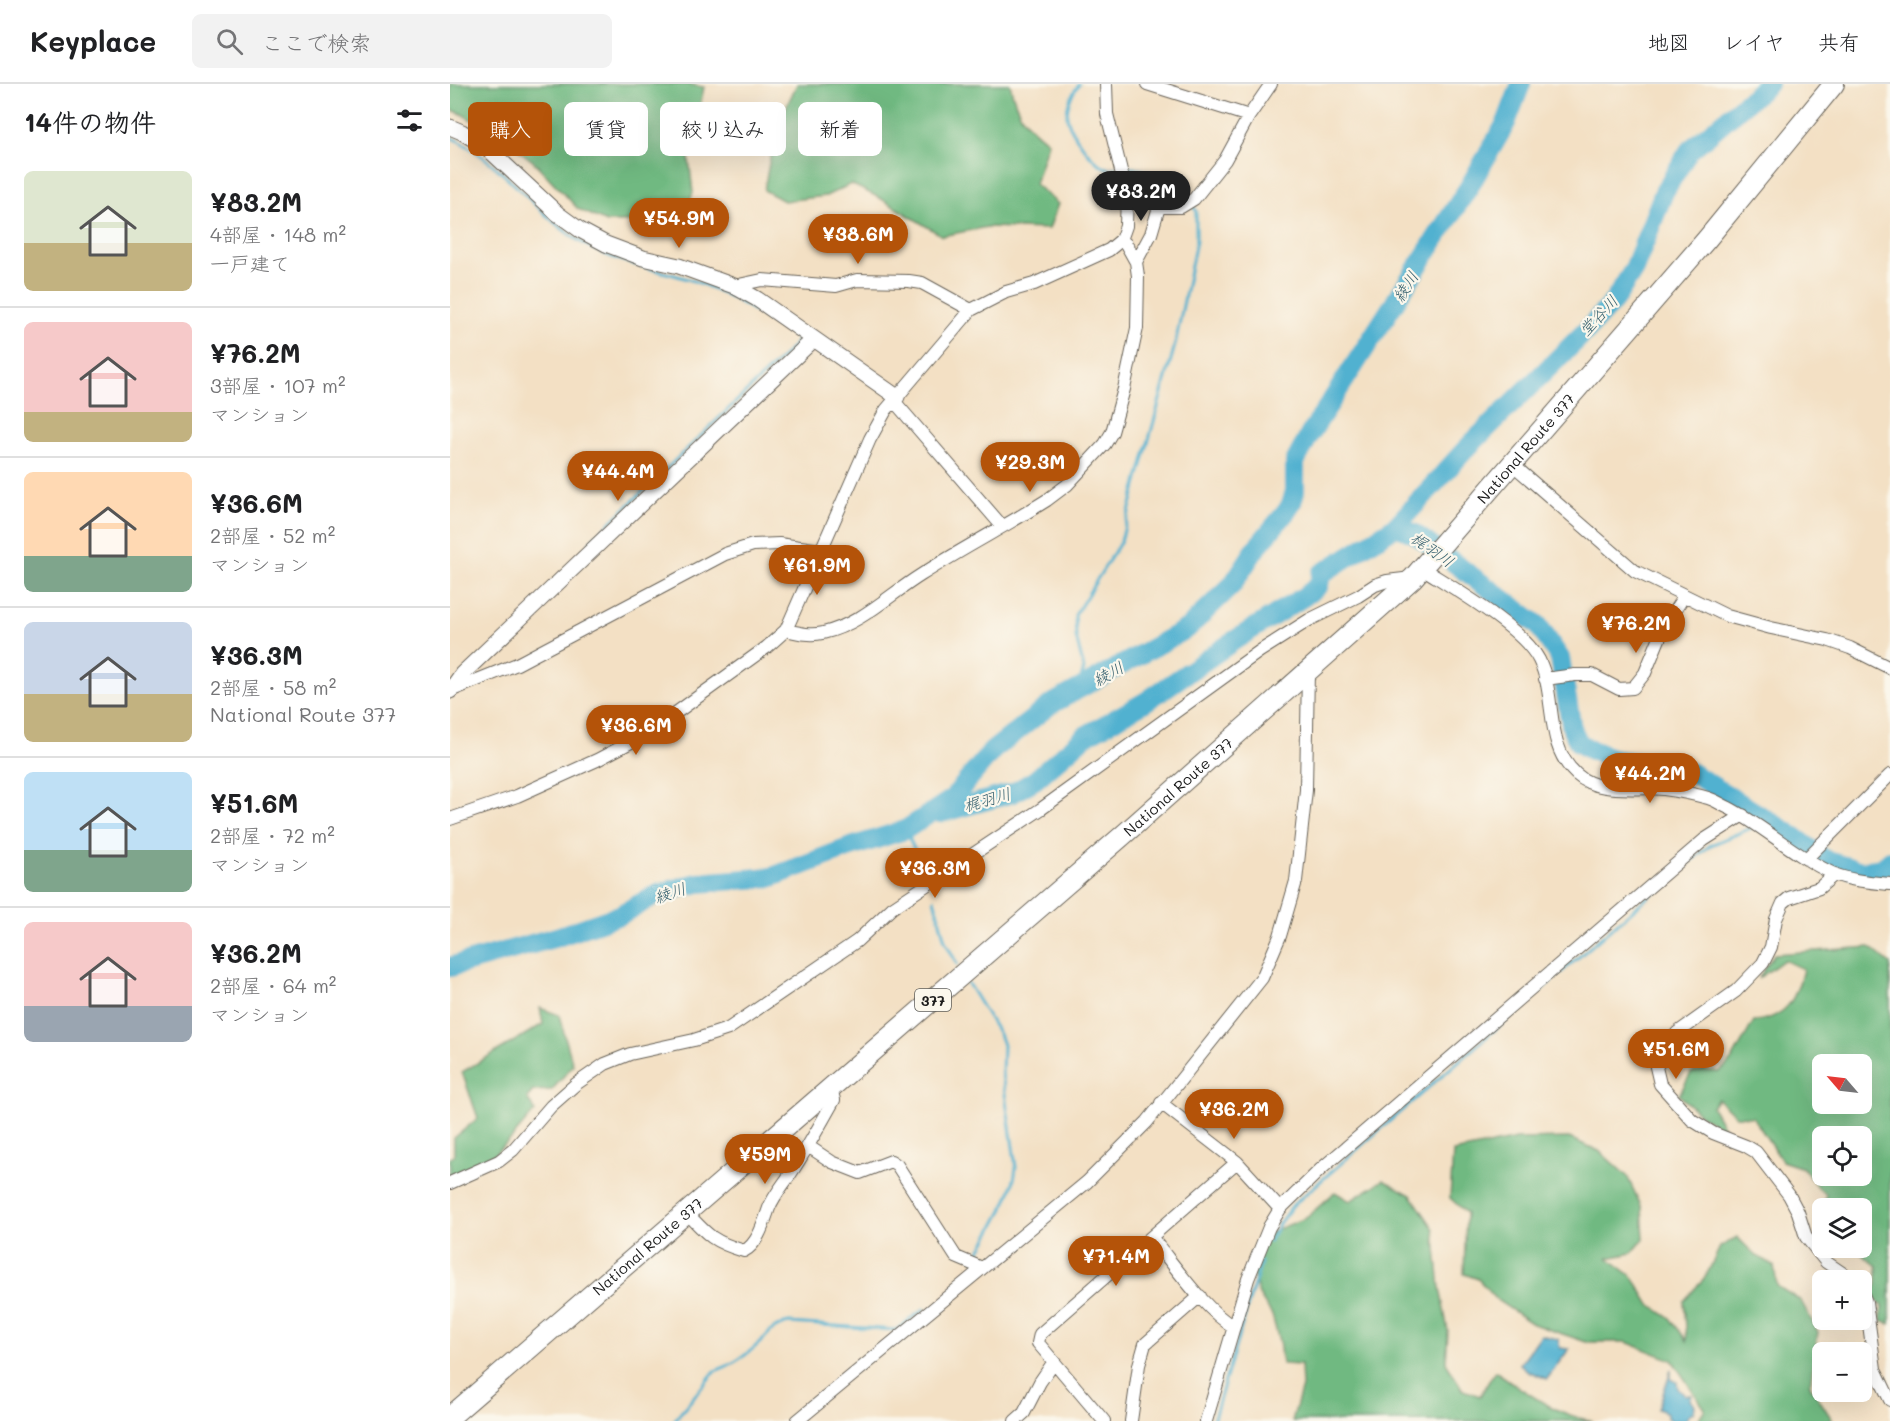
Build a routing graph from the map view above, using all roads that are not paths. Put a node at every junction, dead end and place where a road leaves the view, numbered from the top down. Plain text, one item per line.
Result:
1 (1106, 84) edge
2 (1147, 84) edge
3 (1271, 84) edge
4 (1834, 84) edge
5 (1249, 116) junction
6 (450, 127) edge
7 (1121, 240) junction
8 (1136, 262) junction
9 (734, 286) junction
10 (971, 310) junction
11 (814, 339) junction
12 (896, 399) junction
13 (1512, 464) junction
14 (1002, 526) junction
15 (821, 550) junction
16 (1427, 562) junction
17 (1684, 596) junction
18 (786, 630) junction
19 (1890, 668) edge
20 (1308, 669) junction
21 (1549, 678) junction
22 (450, 691) edge
23 (1890, 775) edge
24 (1743, 815) junction
25 (450, 819) edge
26 (1808, 857) junction
27 (1835, 874) junction
28 (1890, 884) edge
29 (831, 1088) junction
30 (1161, 1103) junction
31 (807, 1146) junction
32 (1238, 1162) junction
33 (450, 1183) edge
34 (1280, 1209) junction
35 (687, 1213) junction
36 (1151, 1237) junction
37 (975, 1266) junction
38 (1838, 1270) edge
39 (1200, 1296) junction
40 (1234, 1327) junction
41 (1870, 1330) edge
42 (1053, 1363) junction
43 (1890, 1400) edge
44 (450, 1417) edge
45 (797, 1421) edge
46 (1015, 1421) edge
47 (1104, 1421) edge
48 (1131, 1421) edge
49 (1206, 1421) edge

1 - 7 street
2 - 5 street
3 - 5 street
4 - 13 highway, National Route 377 / 377
5 - 8 street
6 - 9 street
7 - 8 street
7 - 10 street
8 - 14 street
9 - 10 street
9 - 11 street
10 - 12 street
11 - 12 street
11 - 22 street
12 - 14 street
12 - 15 street
13 - 16 highway, National Route 377 / 377
13 - 17 street
14 - 18 street
15 - 18 street
15 - 22 street
16 - 20 highway, National Route 377 / 377
16 - 21 street
16 - 33 street
17 - 19 street
17 - 21 street
18 - 25 street
20 - 29 highway, National Route 377 / 377
20 - 30 street
21 - 24 street
23 - 26 street
24 - 26 street
24 - 34 street
26 - 27 street
27 - 28 street
27 - 38 street
29 - 31 street
29 - 35 highway, National Route 377 / 377
30 - 32 street
30 - 37 street
31 - 35 street
31 - 37 street
32 - 34 street
32 - 36 street
34 - 40 street
35 - 44 highway, National Route 377 / 377
36 - 39 street
36 - 42 street
37 - 45 street
39 - 40 street
39 - 48 street
40 - 49 street
41 - 43 street
42 - 46 street
42 - 47 street

